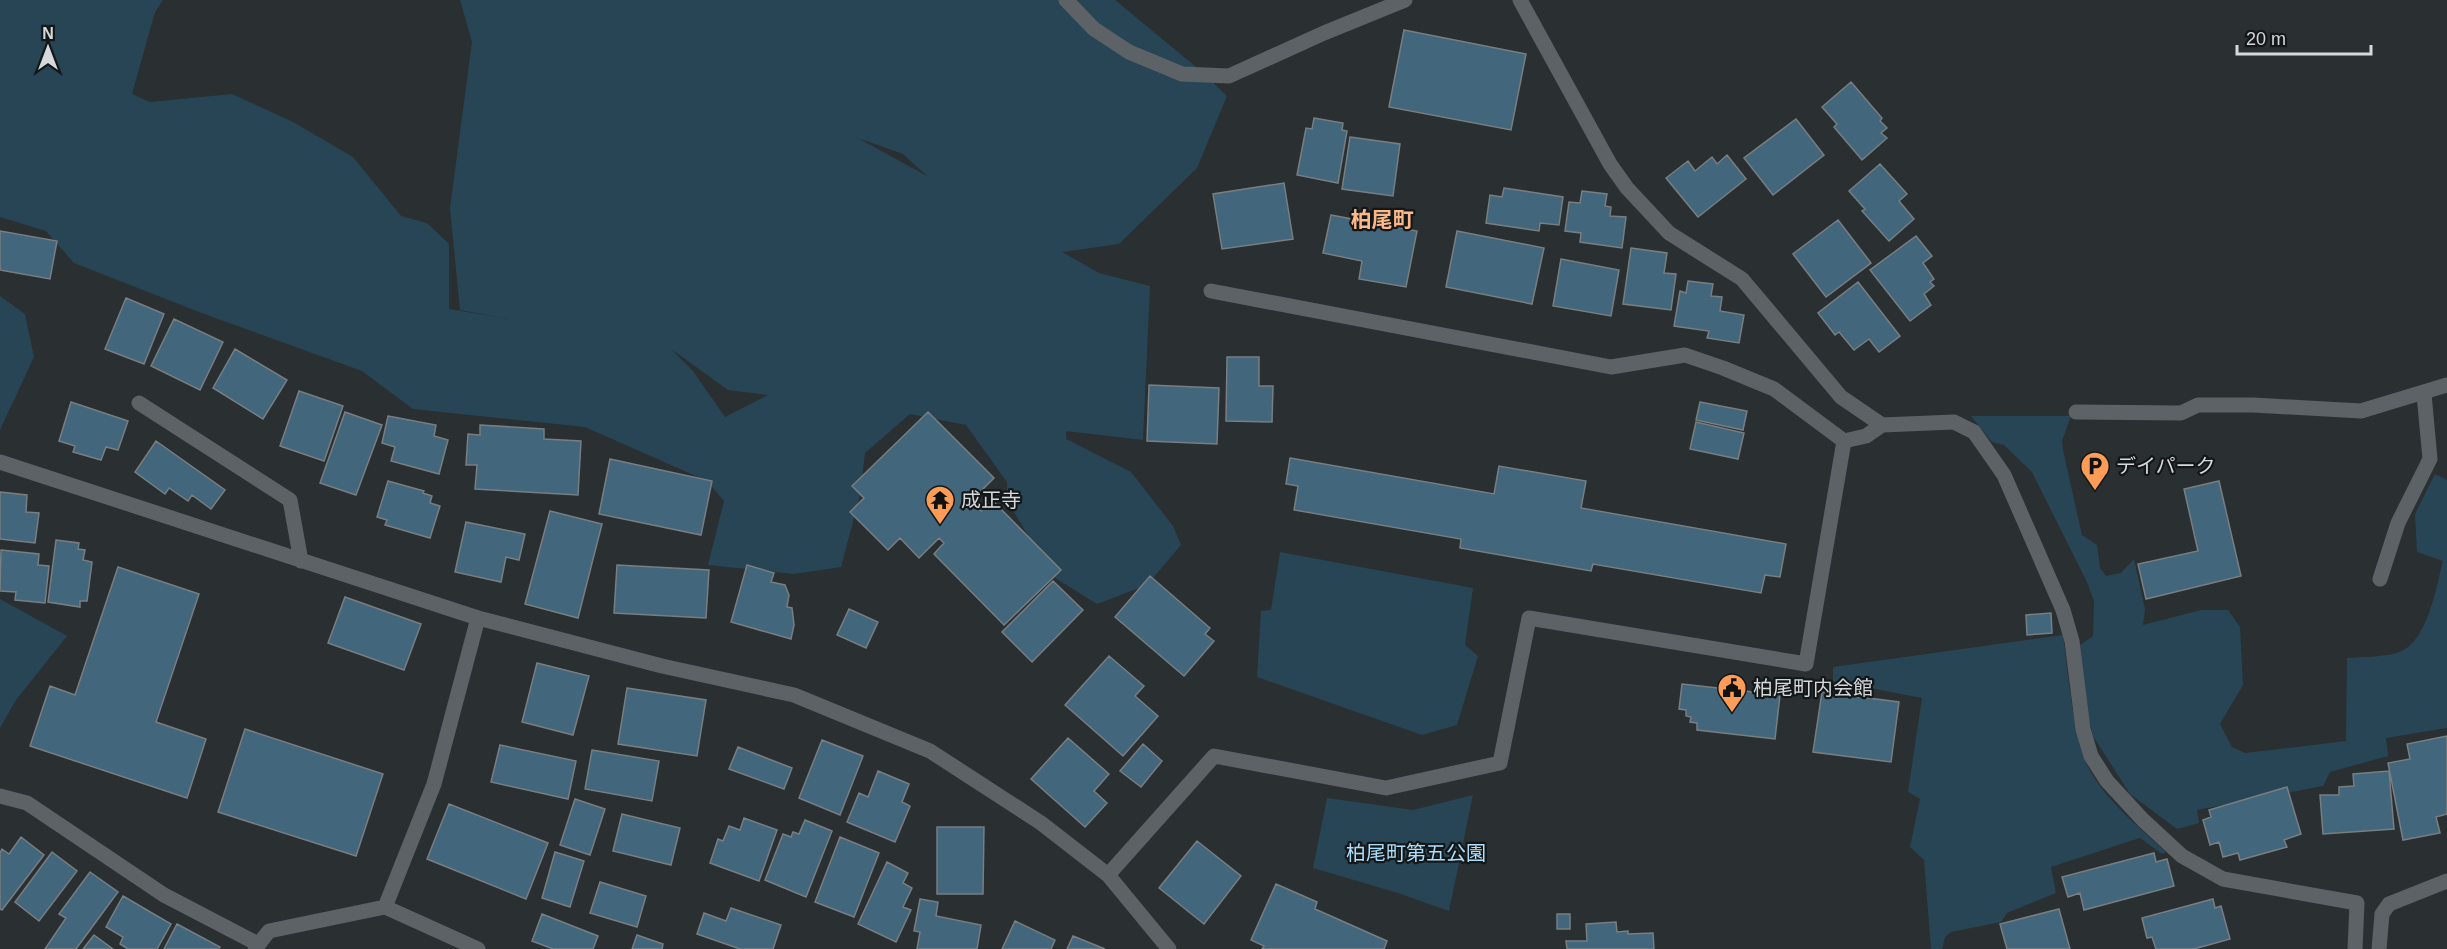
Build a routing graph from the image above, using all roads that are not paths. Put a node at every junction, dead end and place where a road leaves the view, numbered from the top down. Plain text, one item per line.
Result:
1 (1066, 0) edge
2 (1405, 0) edge
3 (1520, 0) edge
4 (1211, 291) dead end
5 (2447, 385) edge
6 (2424, 394) junction
7 (139, 403) dead end
8 (2076, 412) dead end
9 (1882, 425) junction
10 (1844, 441) junction
11 (0, 462) edge
12 (301, 561) junction
13 (2380, 579) dead end
14 (478, 618) junction
15 (0, 796) edge
16 (1108, 875) junction
17 (2447, 881) edge
18 (385, 908) junction
19 (256, 947) edge
20 (478, 949) edge
21 (1169, 949) edge
22 (2355, 949) edge
23 (2379, 949) edge

1 - 2 street
3 - 9 street
4 - 10 street
5 - 6 street
6 - 8 street
6 - 13 street
7 - 12 street
9 - 10 street
9 - 22 street
10 - 16 street
11 - 12 street
12 - 14 street
14 - 16 street
14 - 18 street
15 - 19 street
16 - 21 street
17 - 23 street
18 - 19 street
18 - 20 street

